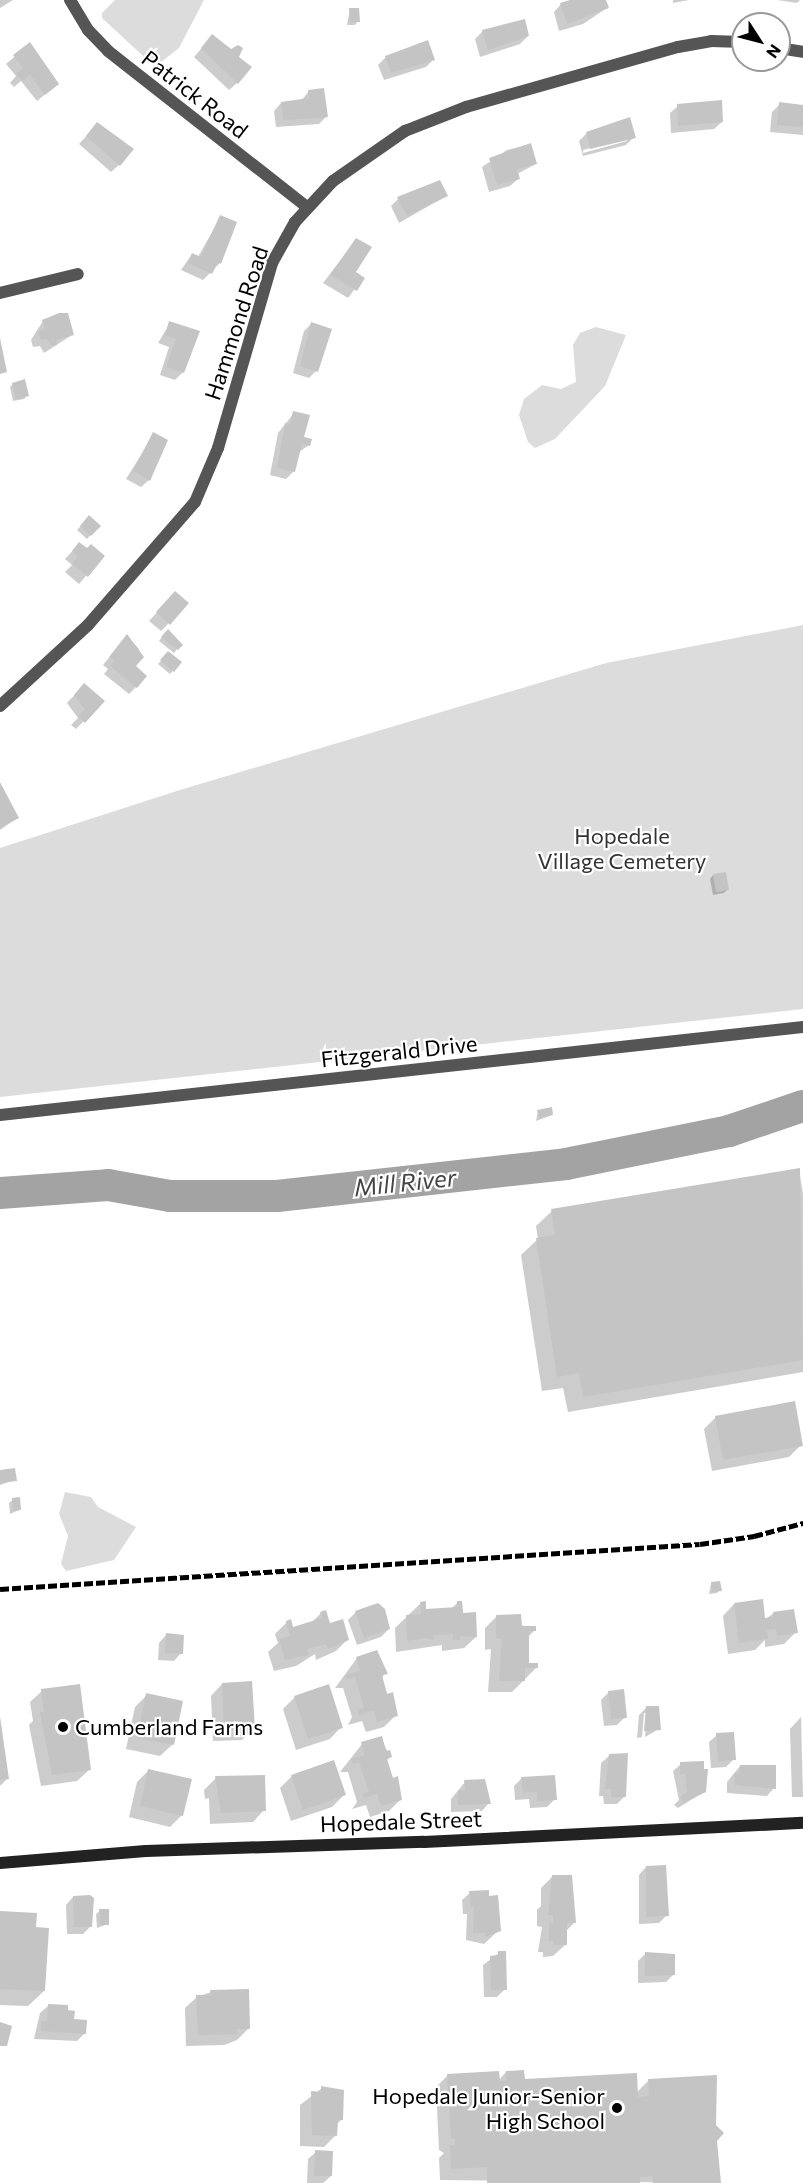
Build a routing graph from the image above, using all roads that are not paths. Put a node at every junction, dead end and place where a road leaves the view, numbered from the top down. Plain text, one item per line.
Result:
1 (70, 0) edge
2 (731, 42) edge
3 (308, 207) junction
4 (78, 274) dead end
5 (0, 293) edge
6 (0, 706) edge
7 (803, 1027) edge
8 (0, 1115) edge
9 (803, 1823) edge
10 (0, 1863) edge

1 - 3 street, Patrick Road
2 - 3 street, Hammond Road
3 - 6 street, Hammond Road
4 - 5 street
7 - 8 street, Fitzgerald Drive
9 - 10 street, Hopedale Street

